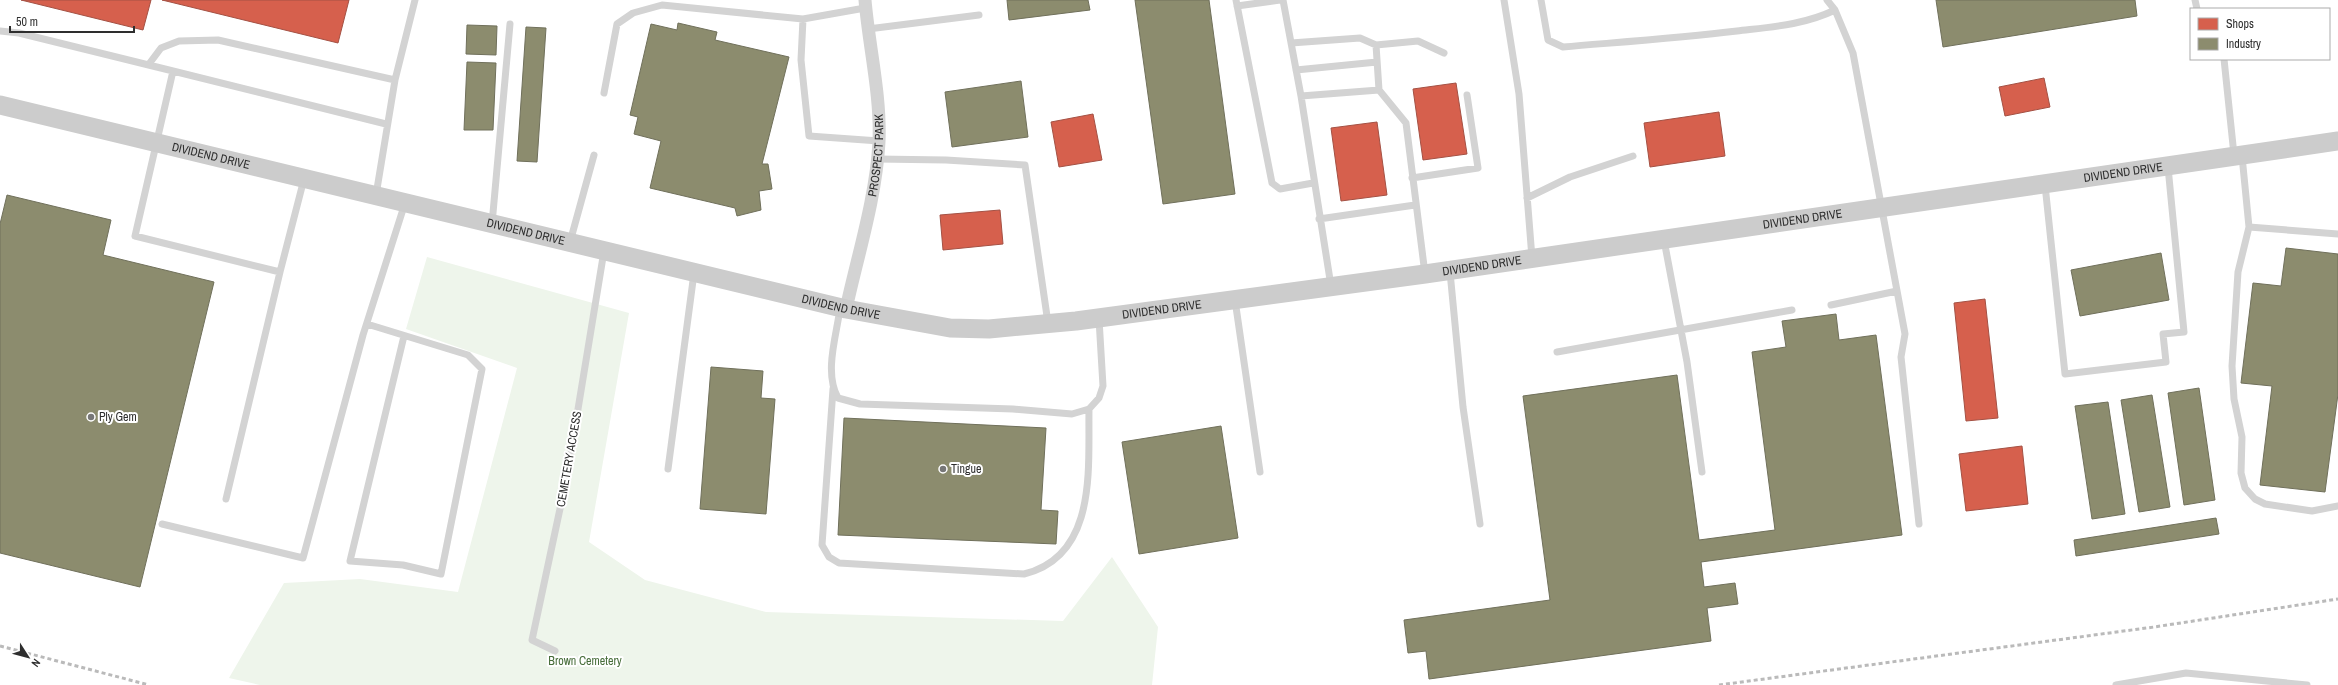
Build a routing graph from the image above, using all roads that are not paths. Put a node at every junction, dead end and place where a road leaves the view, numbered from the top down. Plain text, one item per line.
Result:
1 (415, 0) edge
2 (1281, 0) edge
3 (1504, 0) edge
4 (1541, 0) edge
5 (1827, 0) edge
6 (1237, 3) edge
7 (865, 4) edge
8 (1835, 10) junction
9 (979, 16) dead end
10 (803, 19) junction
11 (510, 24) dead end
12 (868, 29) junction
13 (0, 31) edge
14 (1291, 43) junction
15 (1376, 45) junction
16 (1444, 53) dead end
17 (2224, 60) edge
18 (1377, 62) junction
19 (149, 64) junction
20 (1296, 70) junction
21 (174, 71) junction
22 (394, 80) junction
23 (1379, 90) junction
24 (604, 93) dead end
25 (1467, 95) dead end
26 (1301, 96) junction
27 (0, 105) edge
28 (386, 124) junction
29 (879, 141) junction
30 (2338, 141) edge
31 (156, 143) junction
32 (594, 155) dead end
33 (2238, 155) junction
34 (1633, 156) dead end
35 (878, 159) junction
36 (2168, 166) junction
37 (304, 178) junction
38 (1412, 178) junction
39 (1313, 183) junction
40 (2045, 183) junction
41 (376, 195) junction
42 (1527, 198) junction
43 (405, 202) junction
44 (1416, 205) junction
45 (1881, 209) junction
46 (1320, 219) junction
47 (492, 224) junction
48 (2249, 227) junction
49 (2338, 234) edge
50 (1664, 240) junction
51 (570, 242) junction
52 (604, 250) junction
53 (1532, 258) junction
54 (1450, 270) junction
55 (280, 272) junction
56 (694, 273) junction
57 (1425, 274) junction
58 (1331, 286) junction
59 (1897, 291) junction
60 (1235, 299) junction
61 (1831, 305) dead end
62 (843, 308) junction
63 (1792, 310) dead end
64 (1099, 318) junction
65 (1048, 323) junction
66 (367, 324) junction
67 (1681, 330) junction
68 (404, 336) junction
69 (1558, 352) dead end
70 (833, 389) junction
71 (1088, 409) junction
72 (668, 469) dead end
73 (1260, 472) dead end
74 (1702, 472) dead end
75 (226, 499) dead end
76 (2338, 506) edge
77 (162, 524) dead end
78 (1480, 524) dead end
79 (1919, 524) dead end
80 (555, 651) dead end
81 (2116, 685) edge
82 (2307, 685) edge

1 - 22 lane
2 - 6 lane
2 - 14 lane
3 - 42 lane
4 - 8 lane
5 - 8 lane
6 - 39 lane
7 - 10 lane
7 - 12 street, PROSPECT PARK
8 - 45 lane
9 - 12 lane
10 - 24 lane
10 - 29 lane
11 - 47 lane
12 - 29 street, PROSPECT PARK
13 - 19 lane
14 - 15 lane
14 - 20 lane
15 - 16 lane
15 - 18 lane
17 - 33 lane
18 - 20 lane
18 - 23 lane
19 - 21 lane
19 - 22 lane
20 - 26 lane
21 - 28 lane
21 - 31 lane
22 - 28 lane
23 - 26 lane
23 - 38 lane
25 - 38 lane
26 - 39 lane
27 - 31 street, DIVIDEND DRIVE
28 - 41 lane
29 - 35 street, PROSPECT PARK
30 - 33 street, DIVIDEND DRIVE
31 - 37 street, DIVIDEND DRIVE
31 - 55 lane
32 - 51 lane
33 - 36 street, DIVIDEND DRIVE
33 - 48 lane
34 - 42 lane
35 - 62 street, PROSPECT PARK
35 - 65 lane
36 - 40 street, DIVIDEND DRIVE
36 - 40 lane
37 - 41 street, DIVIDEND DRIVE
37 - 55 lane
38 - 44 lane
39 - 46 lane
40 - 45 street, DIVIDEND DRIVE
41 - 43 street, DIVIDEND DRIVE
42 - 53 lane
43 - 47 street, DIVIDEND DRIVE
43 - 66 lane
44 - 46 lane
44 - 57 lane
45 - 50 street, DIVIDEND DRIVE
45 - 59 lane
46 - 58 lane
47 - 51 street, DIVIDEND DRIVE
48 - 49 lane
48 - 76 lane
50 - 53 street, DIVIDEND DRIVE
50 - 67 lane
51 - 52 street, DIVIDEND DRIVE
52 - 56 street, DIVIDEND DRIVE
52 - 80 lane, CEMETERY ACCESS
53 - 54 street, DIVIDEND DRIVE
54 - 57 street, DIVIDEND DRIVE
54 - 78 lane
55 - 75 lane
56 - 62 street, DIVIDEND DRIVE
56 - 72 lane
57 - 58 street, DIVIDEND DRIVE
58 - 60 street, DIVIDEND DRIVE
59 - 61 lane
59 - 79 lane
60 - 64 street, DIVIDEND DRIVE
60 - 73 lane
62 - 65 street, DIVIDEND DRIVE
62 - 70 lane
63 - 67 lane
64 - 65 street, DIVIDEND DRIVE
64 - 71 lane
66 - 68 lane
66 - 77 lane
67 - 69 lane
67 - 74 lane
68 - 68 lane
70 - 71 lane
70 - 71 lane
81 - 82 lane

